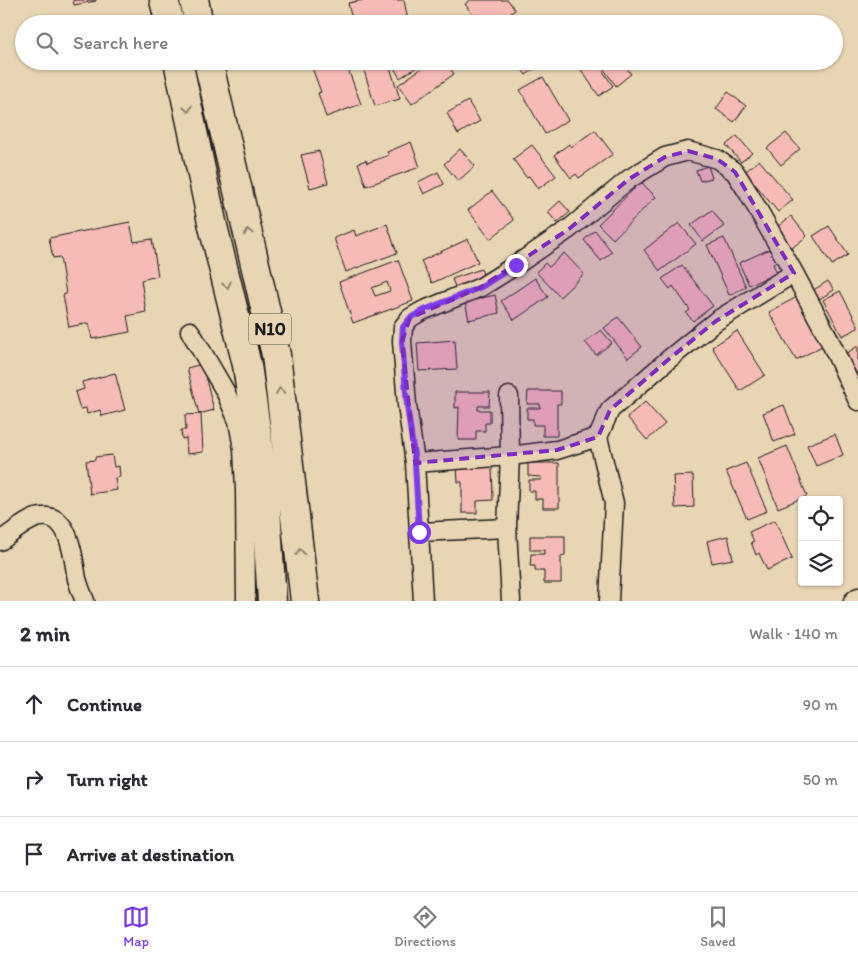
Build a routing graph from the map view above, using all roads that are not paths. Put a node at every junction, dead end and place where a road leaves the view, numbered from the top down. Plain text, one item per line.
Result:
1 (164, 0) edge
2 (194, 0) edge
3 (168, 15) edge
4 (198, 15) edge
5 (180, 70) edge
6 (210, 70) edge
7 (794, 273) junction
8 (190, 331) dead end
9 (510, 396) dead end
10 (858, 401) edge
11 (598, 437) junction
12 (510, 456) junction
13 (415, 463) junction
14 (293, 493) junction
15 (265, 494) junction
16 (507, 528) junction
17 (419, 532) junction
18 (0, 541) edge
19 (858, 597) edge
20 (85, 601) edge
21 (246, 601) edge
22 (272, 601) edge
23 (305, 601) edge
24 (423, 601) edge
25 (511, 601) edge
26 (609, 601) edge
27 (853, 601) edge

1 - 3 main road
2 - 4 main road
5 -> 15 main road, N10
14 -> 6 main road, N10
7 - 10 street
7 - 11 street
7 - 13 street
8 - 21 street
9 - 12 street
11 - 12 street
11 - 26 street
12 - 13 street
12 - 16 street
13 - 17 street
14 - 15 main road
23 -> 14 main road, N10
15 - 22 main road, N10
16 - 17 street
16 - 25 street
17 - 24 street
18 - 20 street
19 - 27 street

